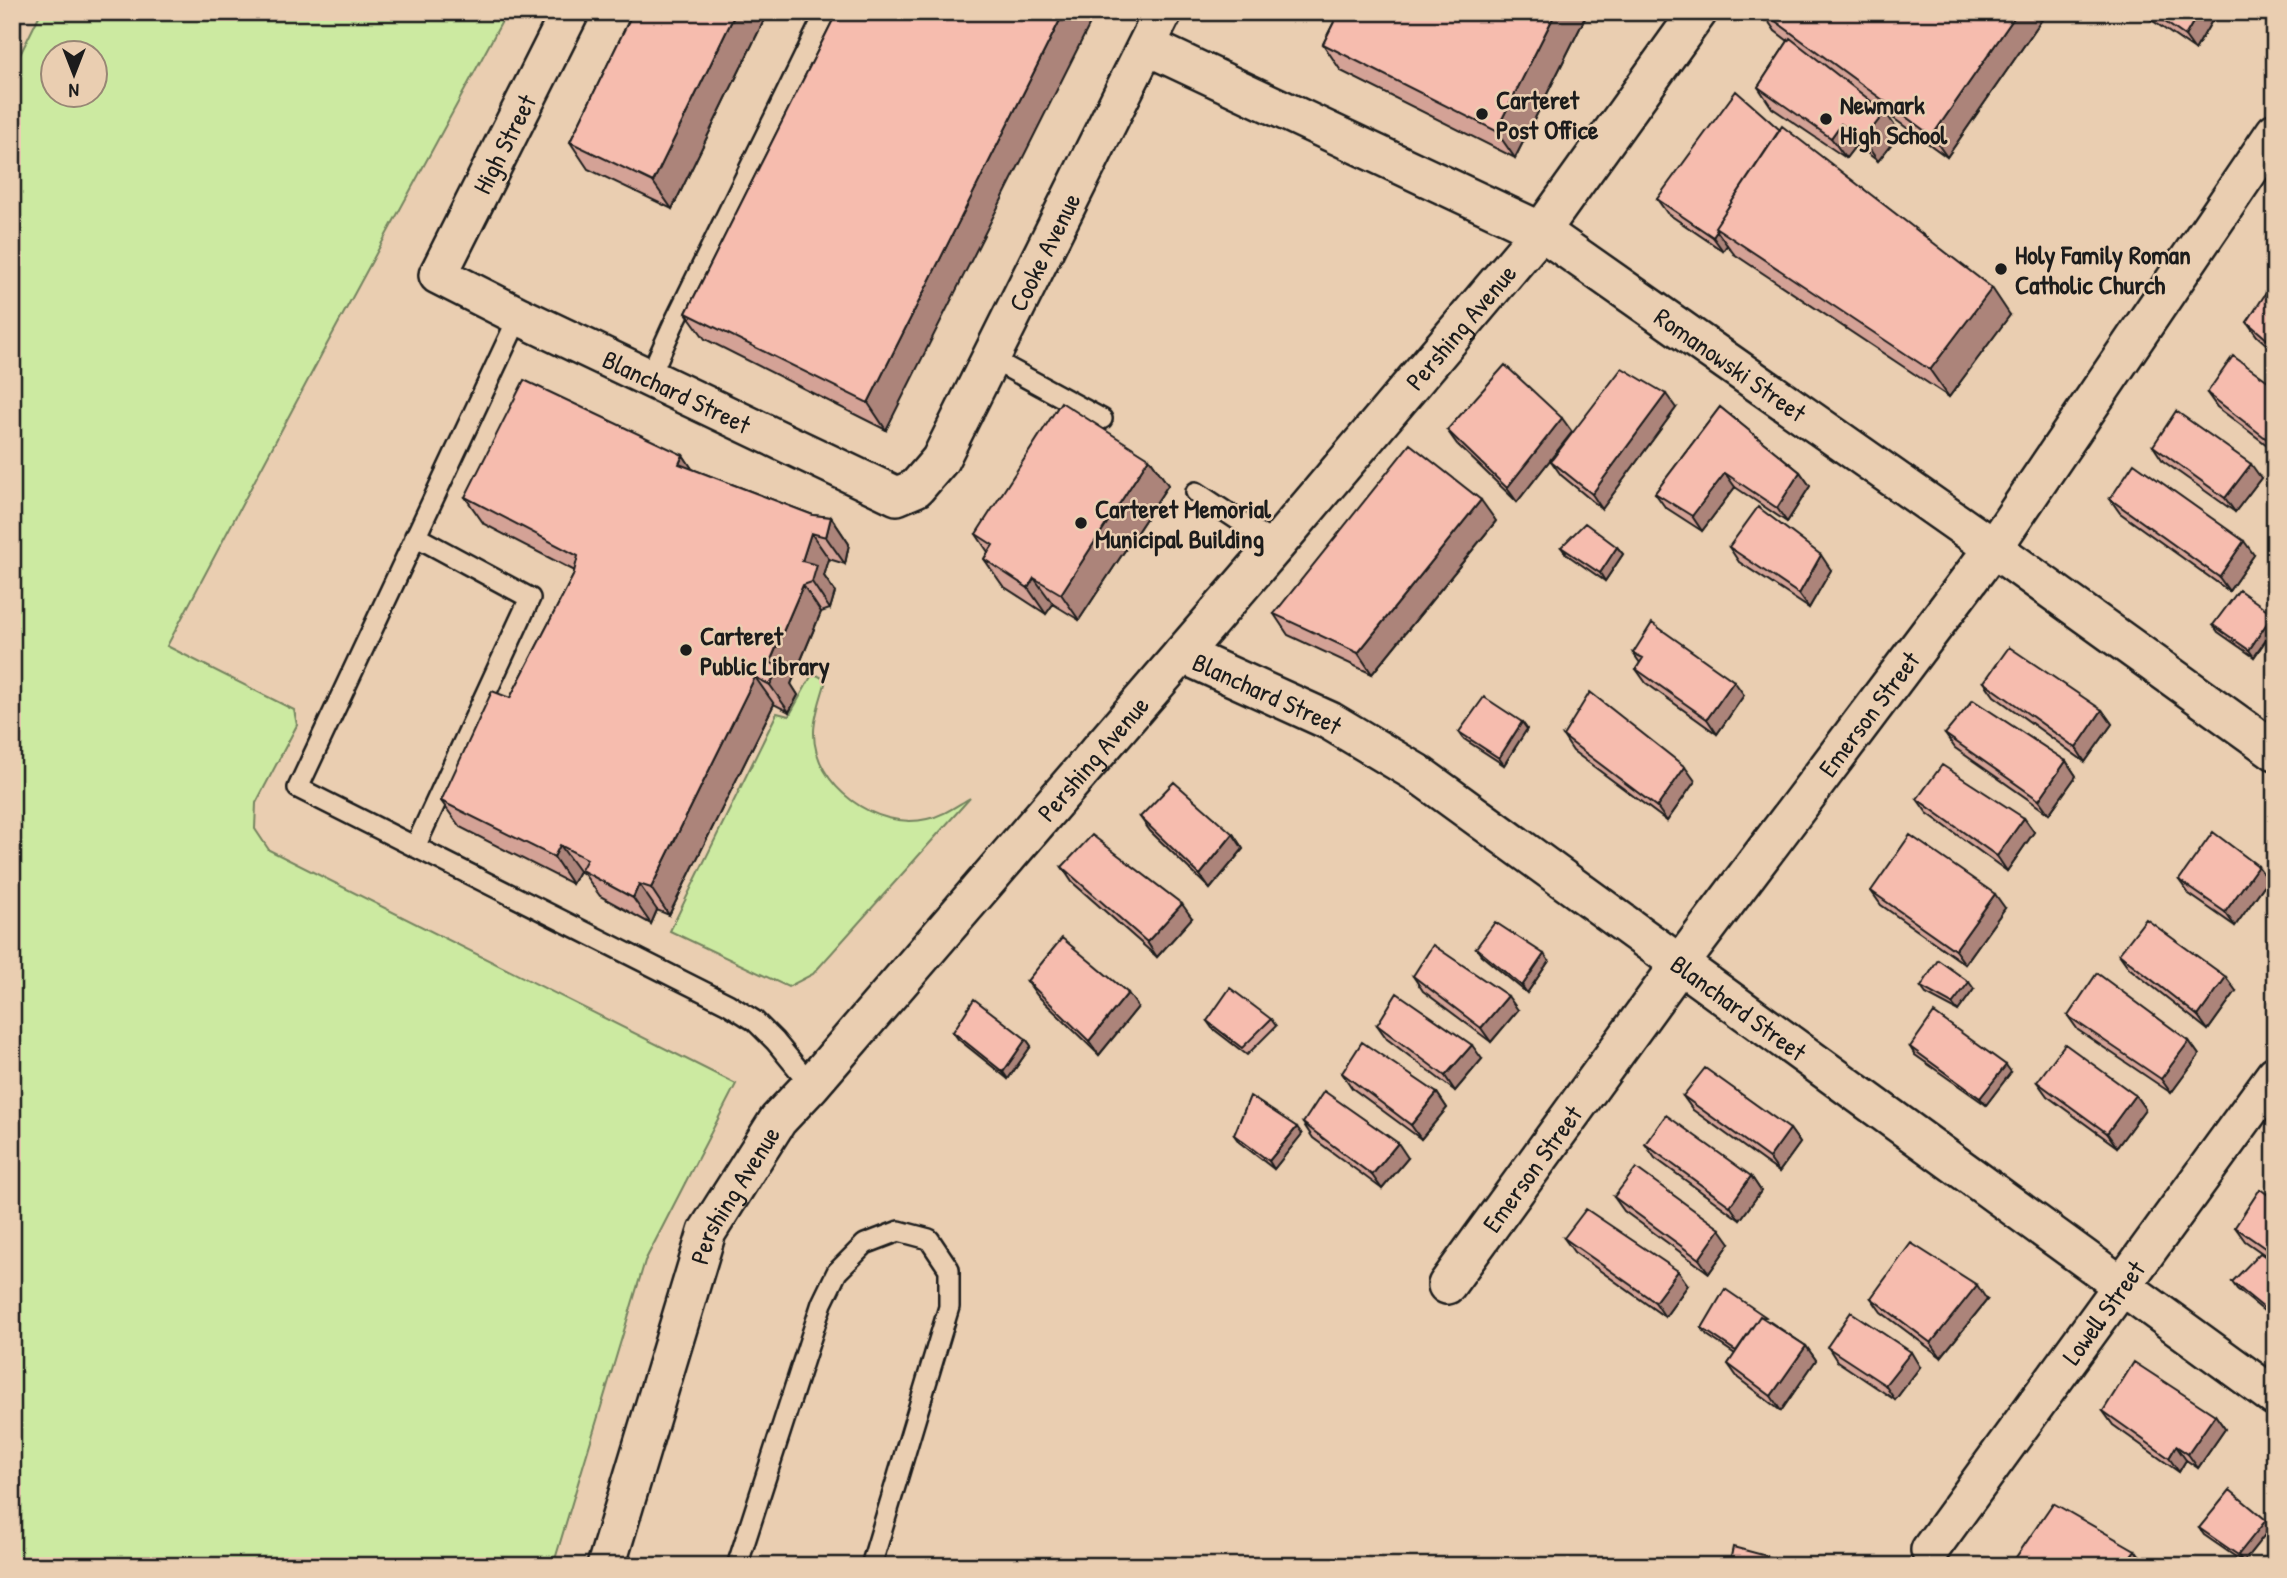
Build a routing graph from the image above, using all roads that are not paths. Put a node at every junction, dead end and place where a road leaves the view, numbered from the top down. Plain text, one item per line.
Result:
1 (570, 12) edge
2 (826, 12) edge
3 (1163, 12) edge
4 (1698, 12) edge
5 (1147, 46) junction
6 (2275, 132) edge
7 (1541, 231) junction
8 (438, 275) joint
9 (519, 316) junction
10 (990, 358) junction
11 (649, 378) junction
12 (1102, 419) dead end
13 (916, 488) joint
14 (1196, 492) dead end
15 (415, 537) junction
16 (1276, 545) junction
17 (1993, 548) junction
18 (1182, 654) junction
19 (2275, 751) edge
20 (415, 847) junction
21 (1680, 964) junction
22 (2275, 1075) edge
23 (811, 1085) junction
24 (1447, 1285) dead end
25 (2122, 1286) junction
26 (2275, 1397) edge
27 (1930, 1550) dead end
28 (606, 1566) edge
29 (737, 1566) edge
30 (872, 1566) edge

1 - 8 street, High Street
2 - 11 lane
3 - 5 street, Cooke Avenue
4 - 7 street, Pershing Avenue
5 - 7 street, Romanowski Street
5 - 10 street, Cooke Avenue
6 - 17 street, Emerson Street
7 - 16 street, Pershing Avenue
7 - 17 street, Romanowski Street
8 - 9 street, Blanchard Street
9 - 11 street, Blanchard Street
9 - 15 lane
10 - 12 lane
10 - 13 street, Cooke Avenue
11 - 13 street, Blanchard Street
14 - 16 lane
15 - 20 lane
15 - 20 lane
16 - 18 street, Pershing Avenue
17 - 19 street, Romanowski Street
17 - 21 street, Emerson Street
18 - 21 street, Blanchard Street
18 - 23 street, Pershing Avenue
20 - 23 lane
21 - 24 street, Emerson Street
21 - 25 street, Blanchard Street
22 - 25 street, Lowell Street
23 - 28 street, Pershing Avenue
25 - 26 street, Blanchard Street
25 - 27 street, Lowell Street
29 - 30 lane

